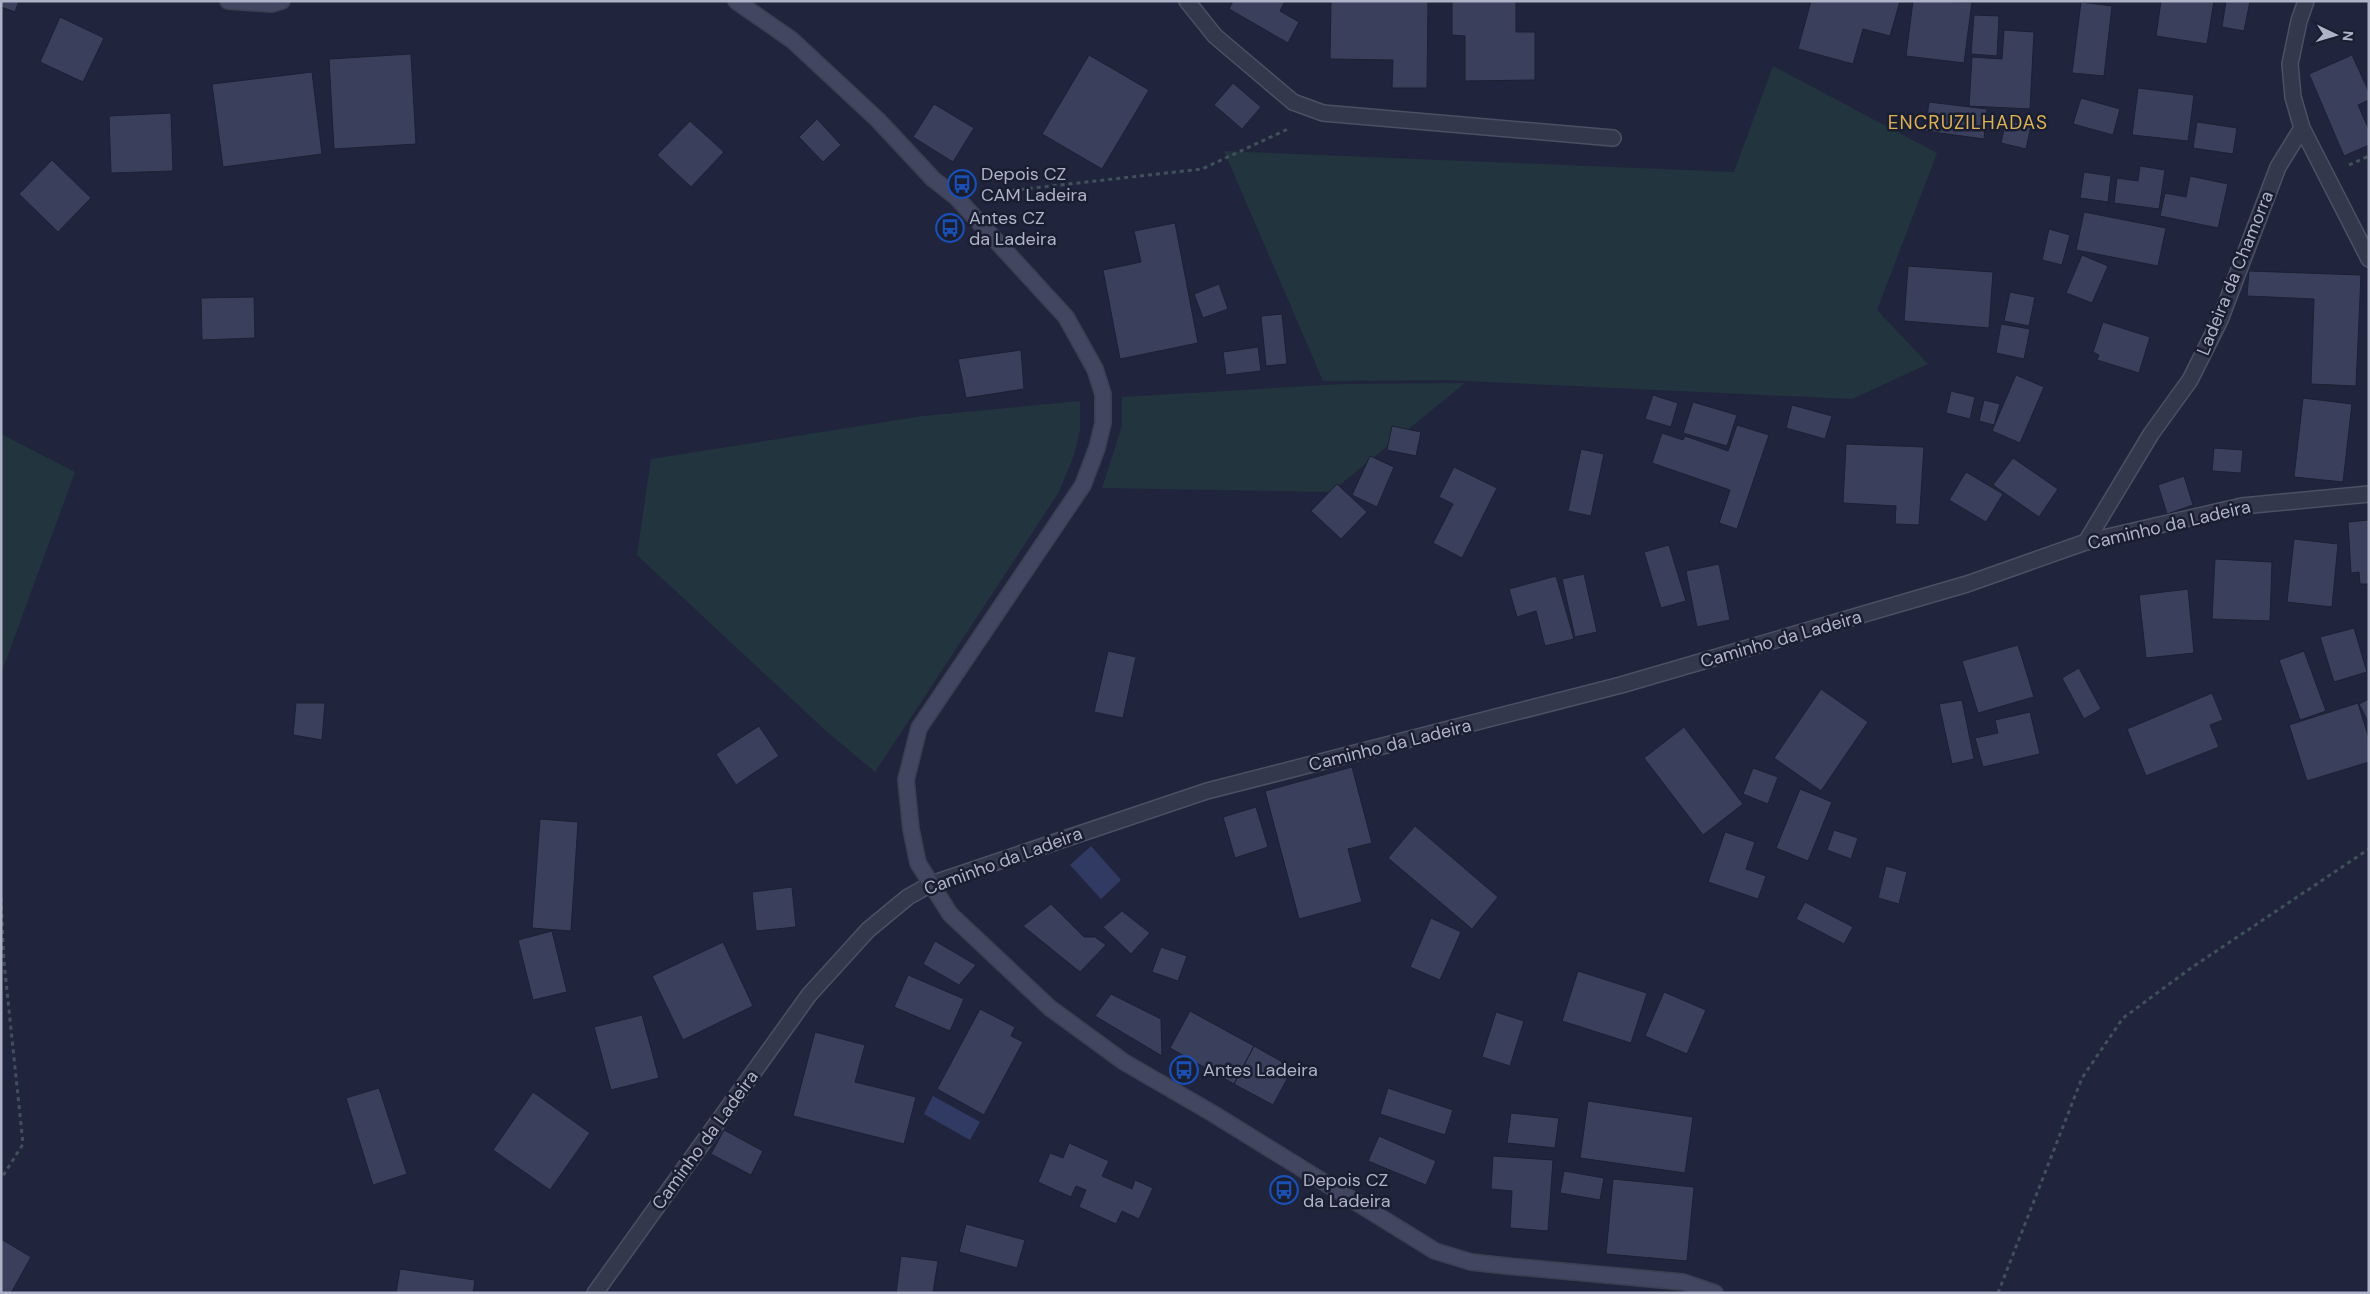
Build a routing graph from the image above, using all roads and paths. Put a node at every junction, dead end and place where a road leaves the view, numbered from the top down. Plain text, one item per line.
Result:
1 (228, 1) edge
2 (282, 1) edge
3 (736, 1) edge
4 (1187, 1) edge
5 (2306, 1) edge
6 (1323, 113) junction
7 (2302, 128) junction
8 (1613, 138) dead end
9 (956, 197) junction
10 (2369, 259) edge
11 (2369, 494) edge
12 (2086, 542) junction
13 (2369, 849) edge
14 (931, 884) junction
15 (1, 898) edge
16 (1, 1179) edge
17 (595, 1293) edge
18 (1715, 1293) edge
19 (1998, 1293) edge

1 - 2 main road
3 - 9 main road
4 - 6 street
5 - 7 street
6 - 8 street
6 - 9 path
7 - 10 street
7 - 12 street, Ladeira da Chamorra
9 - 14 main road
11 - 12 street, Caminho da Ladeira
12 - 14 street, Caminho da Ladeira
13 - 19 path
14 - 17 street, Caminho da Ladeira
14 - 18 main road
15 - 16 path

